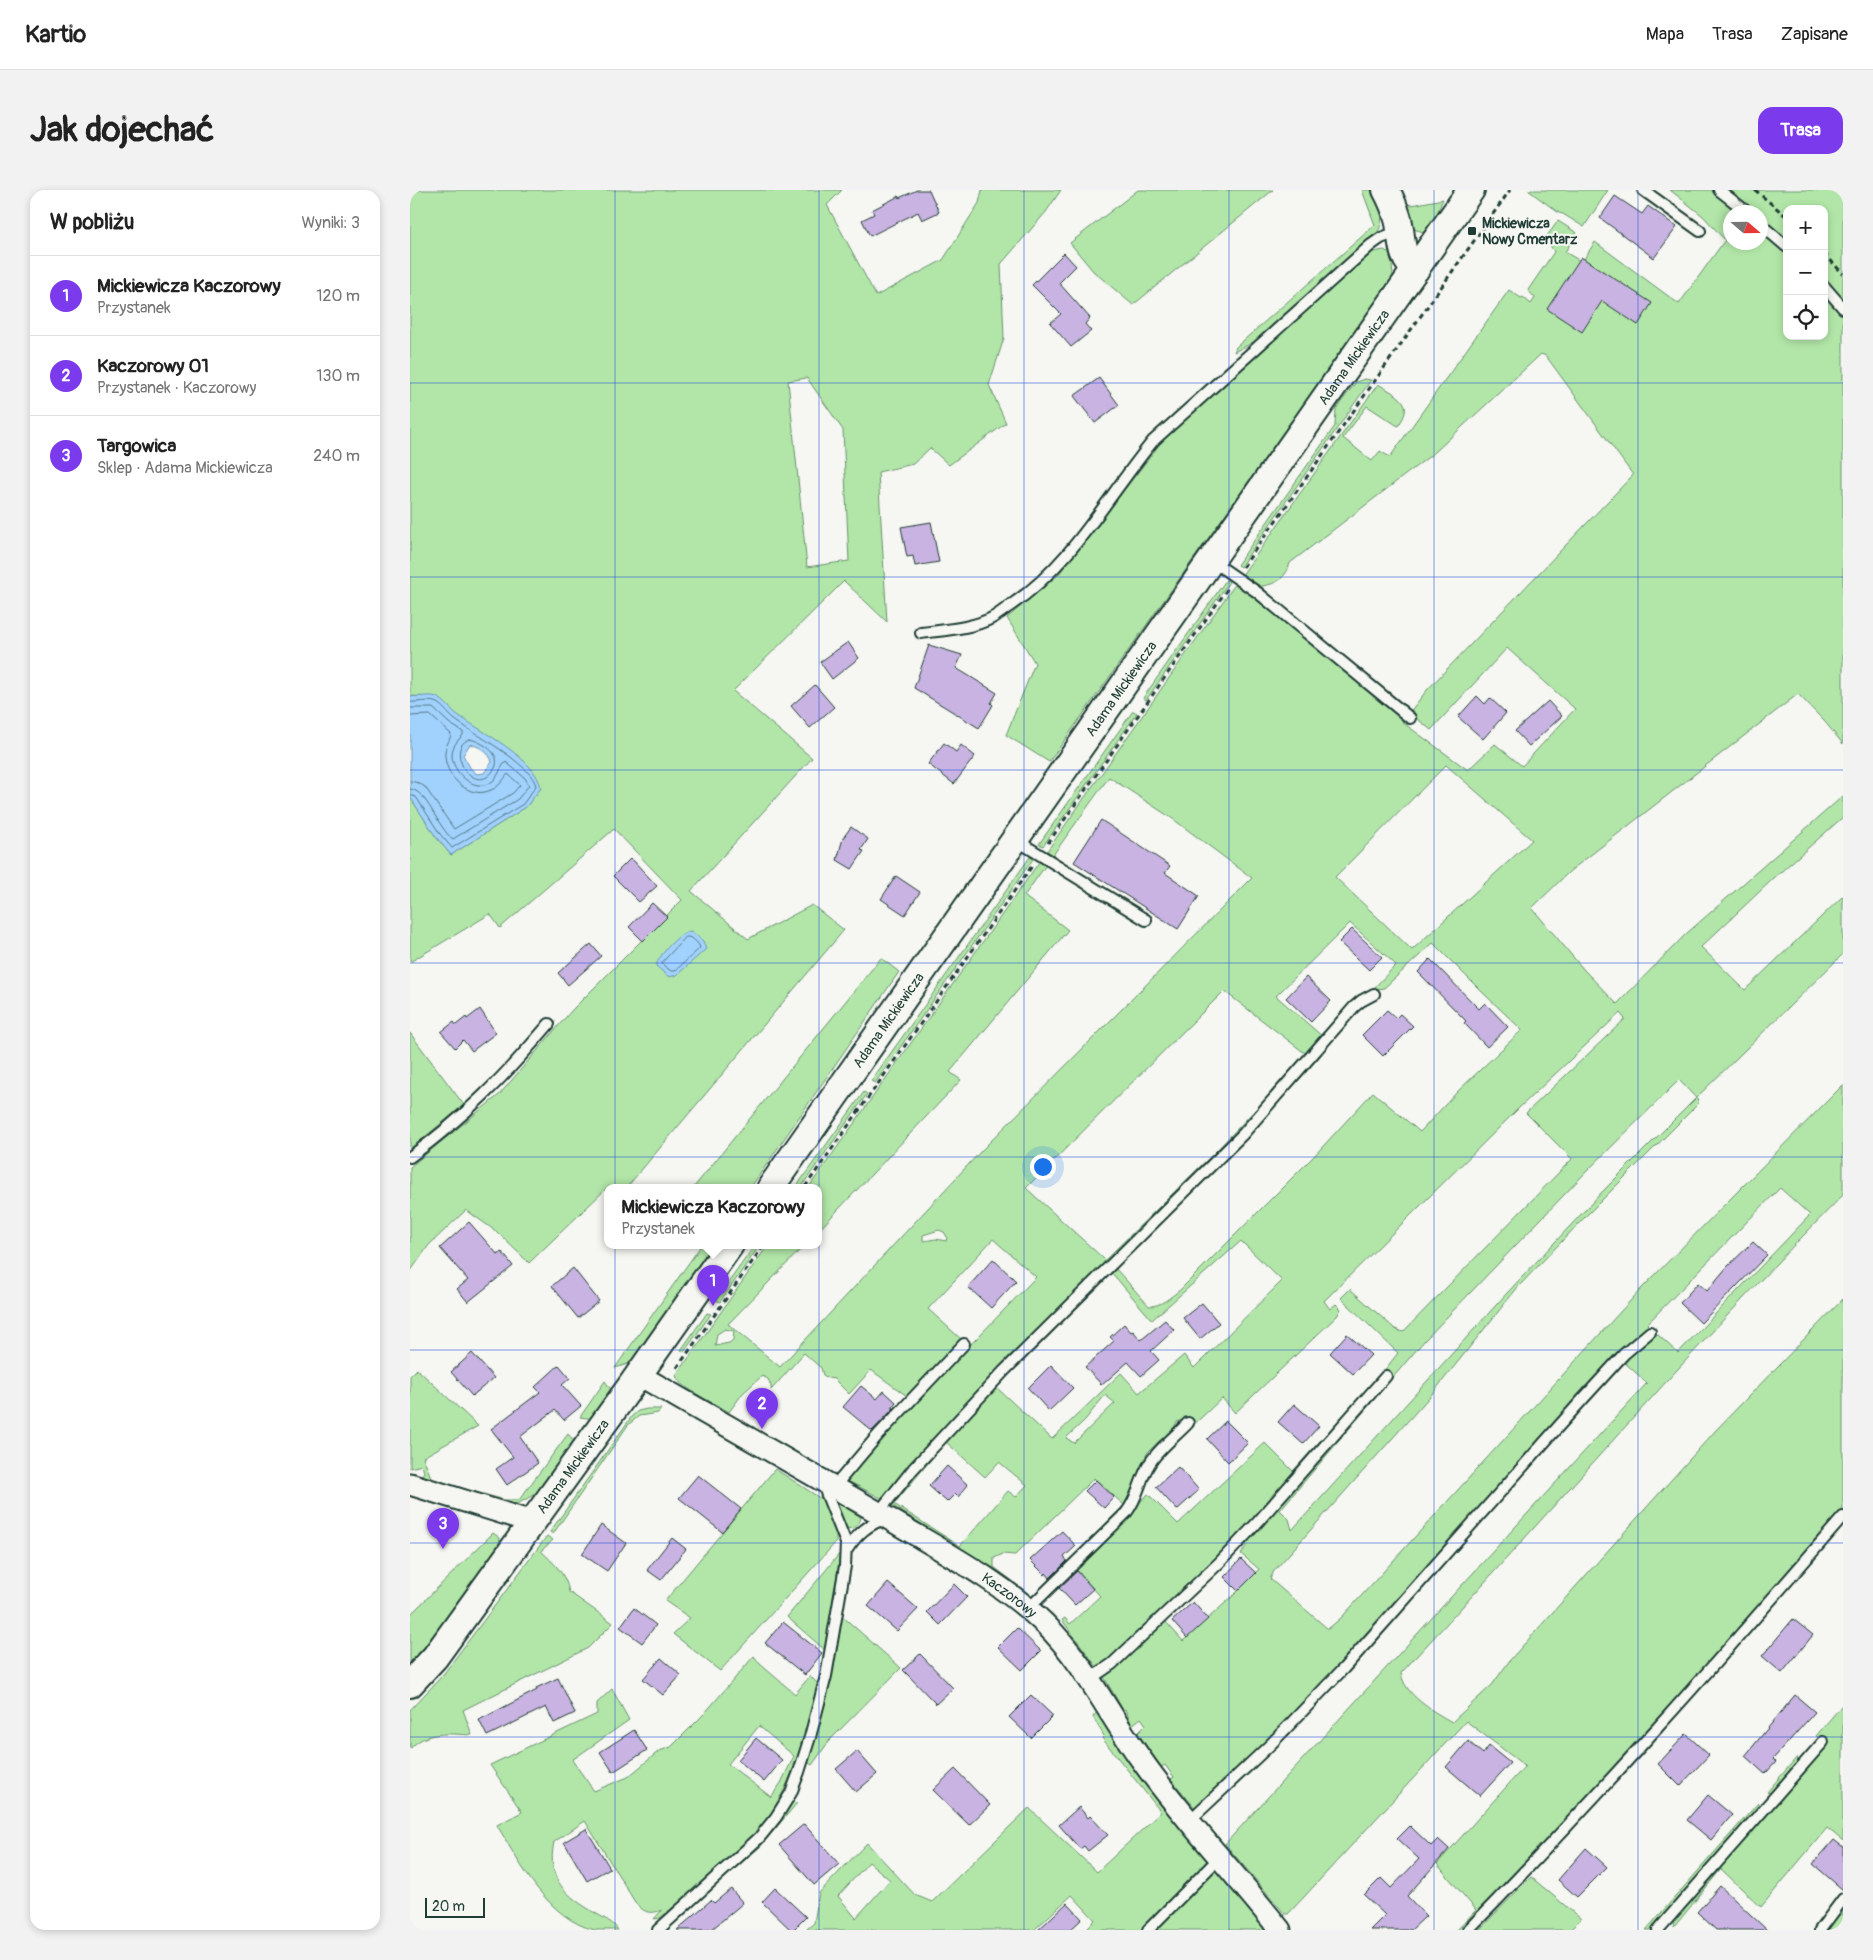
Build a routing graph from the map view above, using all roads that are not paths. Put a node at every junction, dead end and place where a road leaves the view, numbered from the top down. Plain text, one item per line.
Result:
1 (1386, 190) edge
2 (1471, 190) edge
3 (1643, 190) edge
4 (1719, 190) edge
5 (1737, 205) edge
6 (1401, 231) junction
7 (1700, 231) dead end
8 (1768, 231) edge
9 (1783, 244) edge
10 (1416, 269) junction
11 (1828, 291) edge
12 (1843, 308) edge
13 (1211, 561) junction
14 (921, 633) dead end
15 (1410, 718) dead end
16 (1015, 839) junction
17 (1146, 920) dead end
18 (1374, 994) dead end
19 (549, 1024) dead end
20 (410, 1157) edge
21 (773, 1184) edge
22 (724, 1249) edge
23 (1650, 1332) dead end
24 (964, 1344) dead end
25 (639, 1375) junction
26 (1386, 1376) dead end
27 (1188, 1424) dead end
28 (827, 1483) junction
29 (410, 1484) edge
30 (882, 1515) junction
31 (1843, 1517) edge
32 (532, 1522) junction
33 (846, 1551) junction
34 (1028, 1609) junction
35 (1090, 1679) junction
36 (410, 1684) edge
37 (1823, 1742) dead end
38 (1189, 1821) junction
39 (1220, 1857) junction
40 (1843, 1899) edge
41 (658, 1930) edge
42 (1148, 1930) edge
43 (1280, 1930) edge
44 (1468, 1930) edge
45 (1658, 1930) edge
46 (1820, 1930) edge

1 - 6 street
2 - 10 street, Adama Mickiewicza
3 - 7 lane
4 - 5 lane
6 - 10 street
6 - 14 lane
8 - 9 lane
10 - 13 street, Adama Mickiewicza
11 - 12 lane
13 - 15 lane
13 - 16 street, Adama Mickiewicza
16 - 17 lane
16 - 21 street, Adama Mickiewicza
18 - 30 lane
19 - 20 lane
22 - 25 street, Adama Mickiewicza
23 - 38 lane
24 - 28 lane
25 - 28 street, Kaczorowy
25 - 32 street, Adama Mickiewicza
26 - 35 lane
27 - 34 lane
28 - 30 street, Kaczorowy
28 - 33 lane
29 - 32 street
30 - 33 lane
30 - 34 street, Kaczorowy
31 - 44 lane
32 - 36 street, Adama Mickiewicza
33 - 41 lane
34 - 35 street, Kaczorowy
35 - 38 street, Kaczorowy
37 - 45 lane
38 - 39 street, Kaczorowy
39 - 42 lane
39 - 43 street, Kaczorowy
40 - 46 lane

